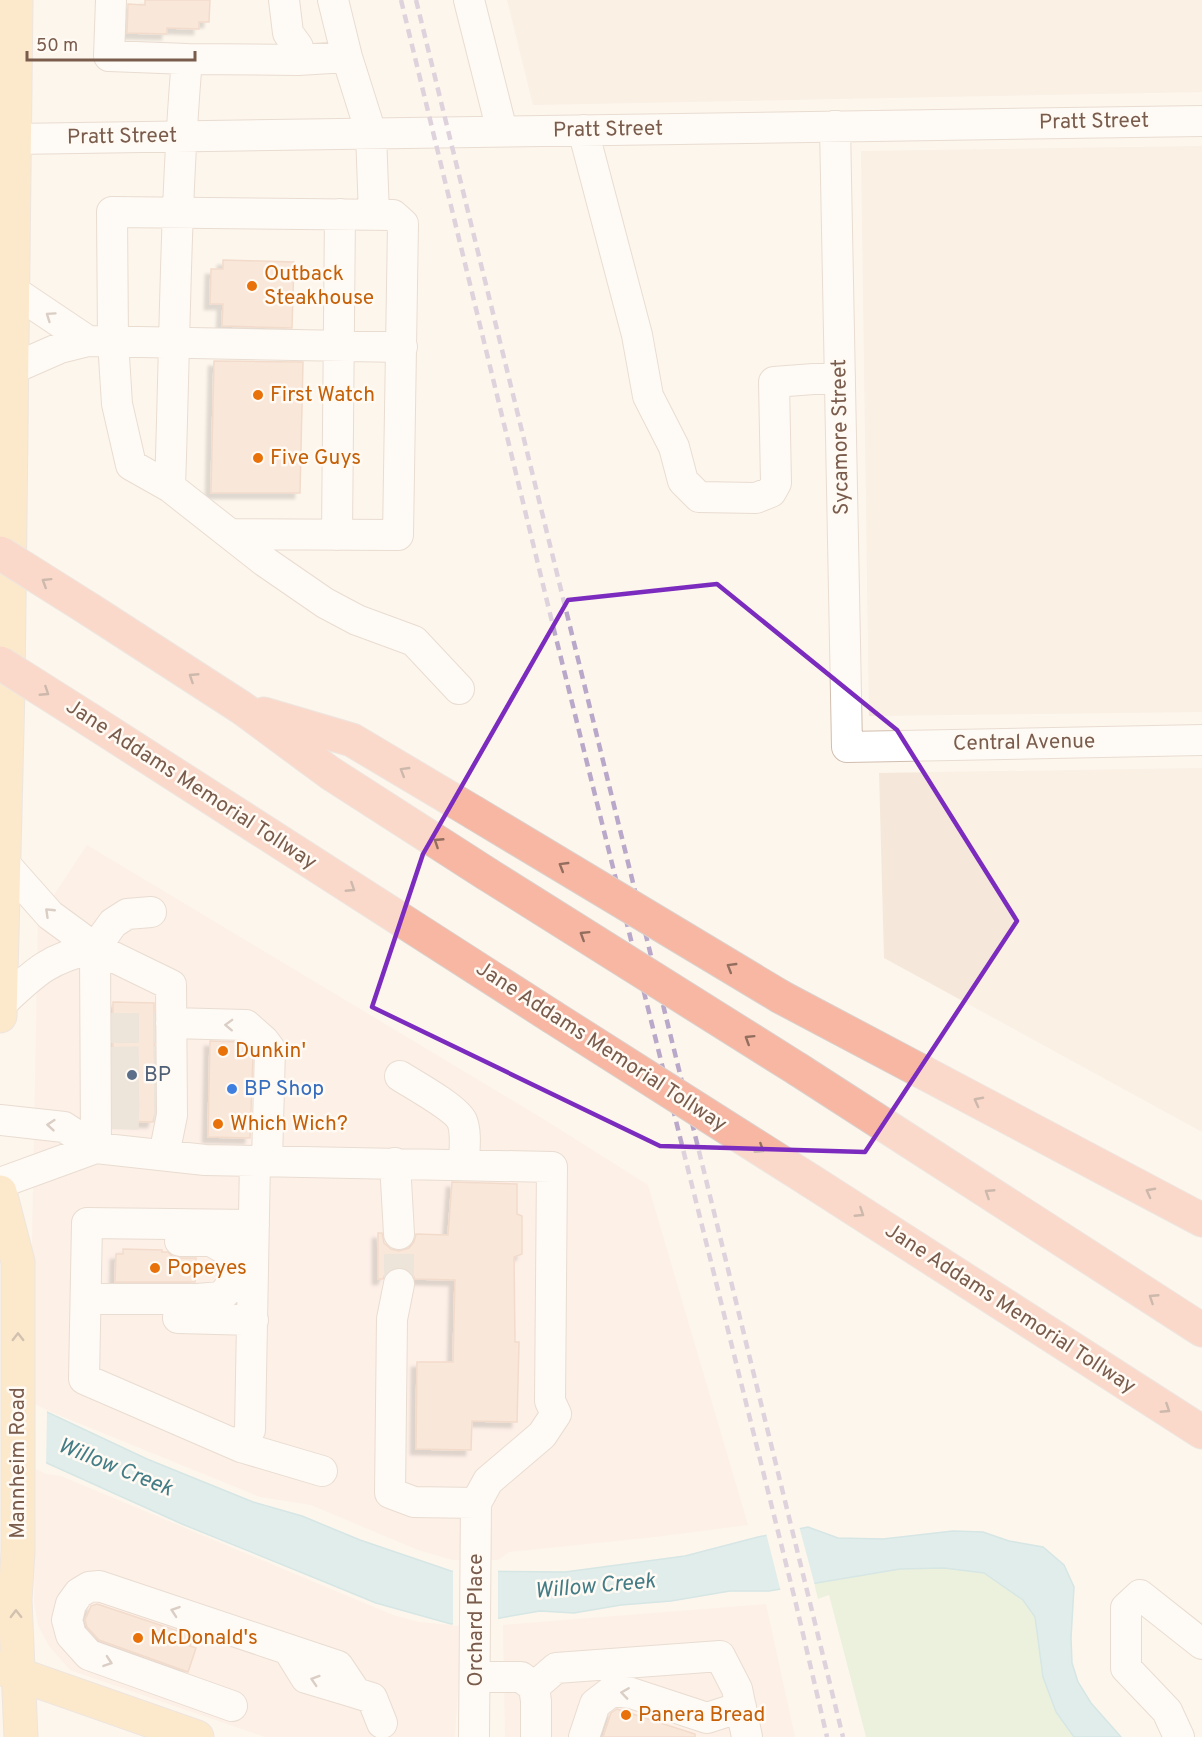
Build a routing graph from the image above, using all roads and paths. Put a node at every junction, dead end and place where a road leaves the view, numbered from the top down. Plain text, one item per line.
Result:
1 (16, 0) edge
2 (111, 0) edge
3 (285, 0) edge
4 (306, 0) edge
5 (333, 0) edge
6 (469, 0) edge
7 (8, 36) edge
8 (298, 53) junction
9 (347, 57) junction
10 (187, 59) junction
11 (7, 70) edge
12 (1202, 121) edge
13 (835, 126) junction
14 (583, 130) junction
15 (502, 131) junction
16 (371, 133) junction
17 (180, 136) junction
18 (14, 139) junction
19 (177, 212) junction
20 (340, 214) junction
21 (374, 215) junction
22 (12, 291) junction
23 (101, 341) junction
24 (176, 343) junction
25 (338, 346) junction
26 (402, 347) junction
27 (12, 369) junction
28 (840, 377) junction
29 (170, 487) junction
30 (231, 534) junction
31 (337, 535) junction
32 (0, 553) edge
33 (0, 663) edge
34 (459, 689) dead end
35 (242, 708) junction
36 (1202, 740) edge
37 (847, 747) joint
38 (3, 862) junction
39 (151, 912) dead end
40 (95, 948) junction
41 (0, 1005) edge
42 (0, 1016) edge
43 (166, 1027) junction
44 (400, 1076) dead end
45 (0, 1120) edge
46 (96, 1148) junction
47 (164, 1155) junction
48 (261, 1161) junction
49 (395, 1163) junction
50 (464, 1165) junction
51 (0, 1183) edge
52 (0, 1192) edge
53 (1202, 1220) edge
54 (254, 1226) junction
55 (399, 1234) tunnel mouth
56 (87, 1240) junction
57 (399, 1284) tunnel mouth
58 (86, 1307) junction
59 (253, 1320) junction
60 (1202, 1330) edge
61 (1202, 1431) edge
62 (242, 1447) junction
63 (322, 1471) dead end
64 (476, 1503) junction
65 (1202, 1644) edge
66 (8, 1670) edge
67 (476, 1677) junction
68 (534, 1687) junction
69 (232, 1706) dead end
70 (741, 1707) junction
71 (382, 1723) dead end
72 (16, 1735) edge
73 (197, 1737) edge
74 (474, 1737) edge
75 (536, 1737) edge
76 (584, 1737) edge
77 (747, 1737) edge
78 (1179, 1737) edge

1 - 7 main road
2 - 10 street
3 - 8 street
4 - 8 street
5 - 9 street
6 - 15 street
7 - 11 main road
8 - 9 street
8 - 10 street
9 - 16 street
10 - 17 street
11 - 18 main road
12 - 13 street, Pratt Street
13 - 14 street, Pratt Street
13 - 28 street, Sycamore Street
14 - 15 street, Pratt Street
14 - 28 street
15 - 16 street, Pratt Street
16 - 17 street, Pratt Street
16 - 21 street
17 - 18 street, Pratt Street
17 - 19 street
18 - 22 main road
19 - 20 street
19 - 23 street
19 - 24 street
20 - 21 street
20 - 25 street
21 - 26 street
23 -> 22 street
22 - 27 main road
23 - 24 street
23 - 27 street
23 - 29 street
24 - 25 street
24 - 29 street
25 - 26 street
25 - 31 street
26 - 31 street
27 - 38 main road
28 - 37 street, Sycamore Street
29 - 30 street
30 - 31 street
30 - 34 street
35 -> 32 highway, bridge
33 -> 61 highway, Jane Addams Memorial Tollway, bridge
53 -> 35 highway, bridge
60 -> 35 highway, bridge
36 - 37 street, Central Avenue
40 -> 38 street
38 - 41 main road
39 - 40 street
40 - 41 street
40 - 43 street
40 - 46 street
41 - 42 main road
43 - 47 street
48 -> 43 street
44 - 50 street
46 -> 45 street
46 - 47 street
46 - 51 street
47 - 48 street
48 - 49 street
48 - 54 street
49 - 50 street
49 - 55 street
50 - 64 street
66 -> 52 main road, Mannheim Road
54 - 56 street
54 - 59 street
56 - 58 street
56 - 58 street
57 - 64 street
58 - 59 street
58 - 62 street
59 - 62 street
62 - 63 street
64 - 67 street, Orchard Place
65 - 78 street
66 - 72 main road, Mannheim Road
66 - 73 main road
67 - 68 street
67 - 74 street, Orchard Place
68 - 70 street
68 - 75 street
71 -> 69 street
70 -> 76 street
70 - 77 street

